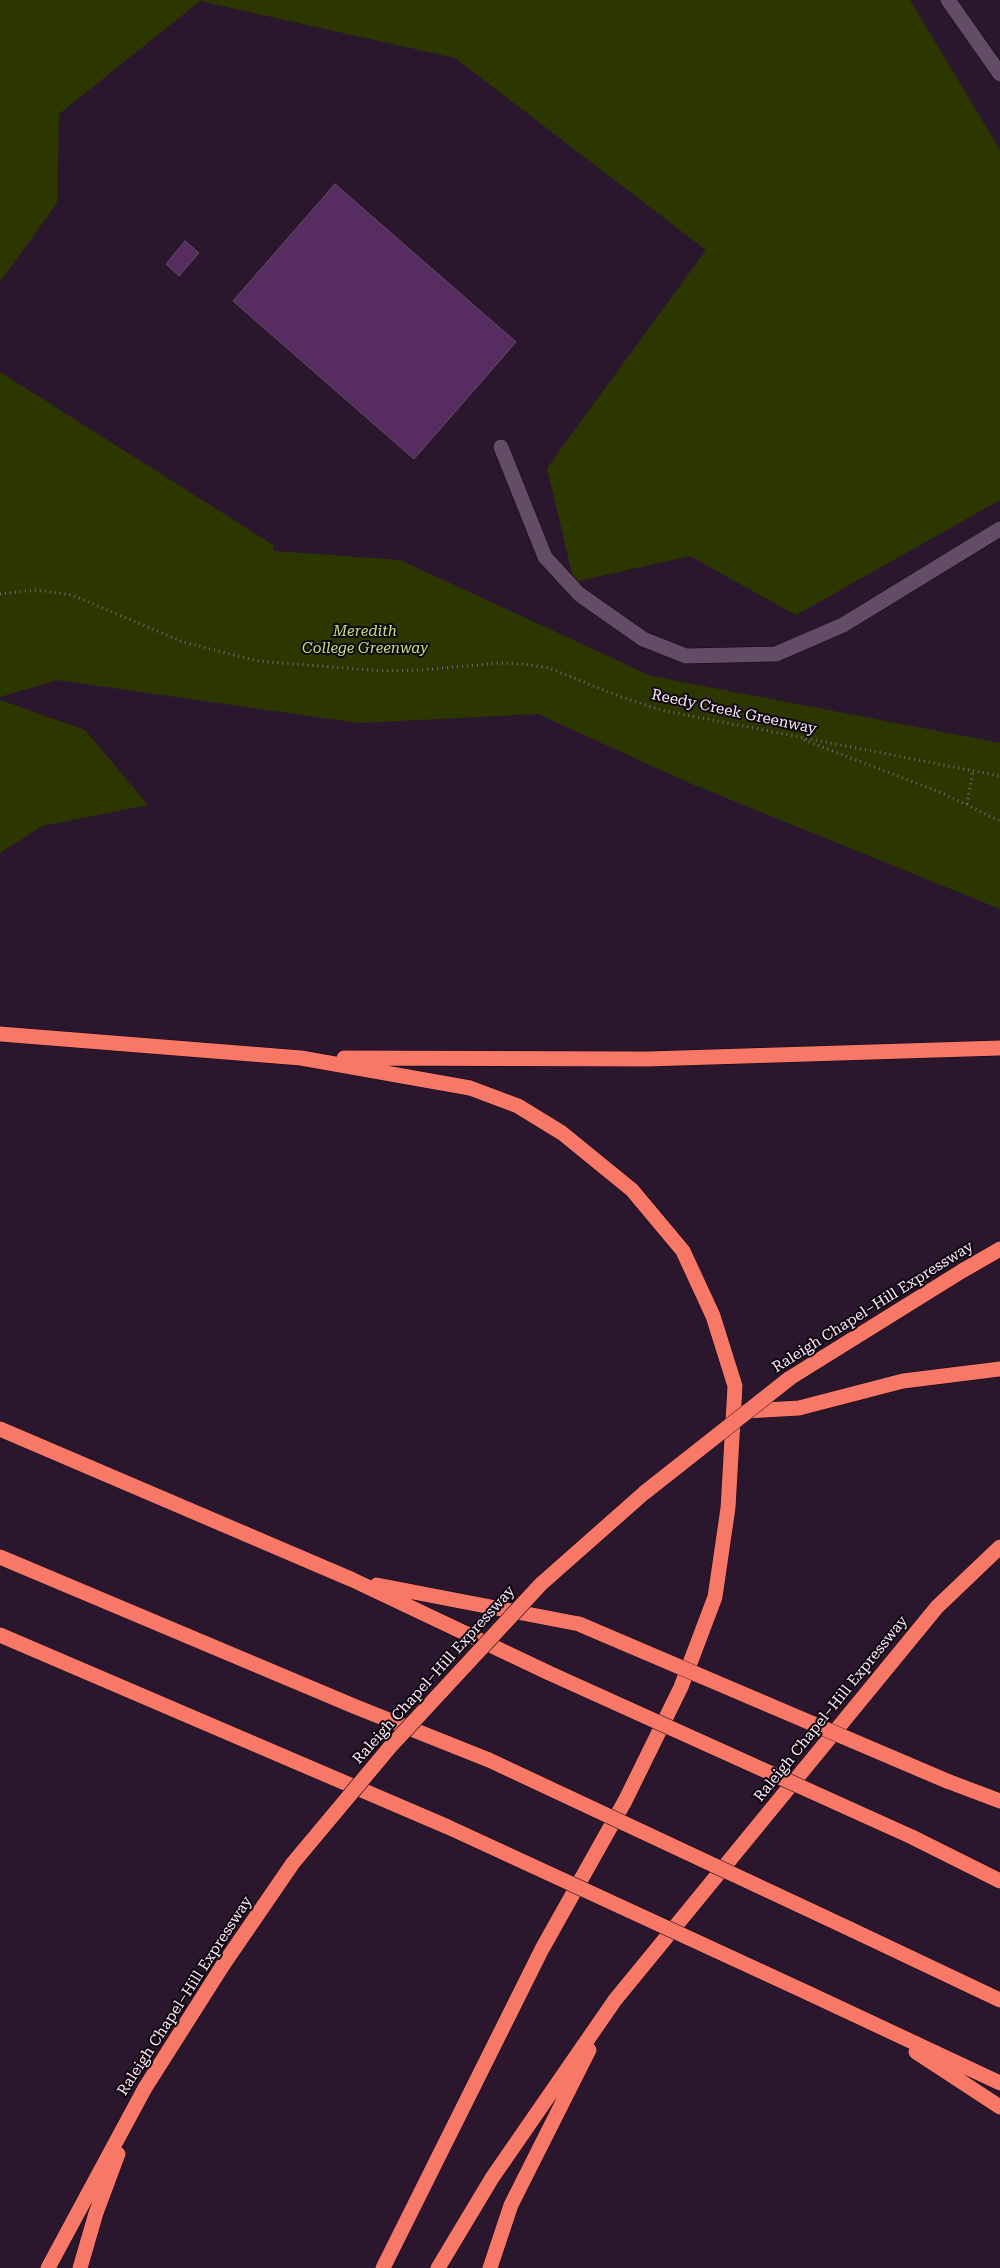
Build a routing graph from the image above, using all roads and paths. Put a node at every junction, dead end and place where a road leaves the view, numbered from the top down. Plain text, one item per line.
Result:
1 (948, 0) edge
2 (1000, 74) edge
3 (501, 447) dead end
4 (1000, 528) edge
5 (0, 594) edge
6 (796, 738) junction
7 (974, 771) junction
8 (1000, 776) edge
9 (967, 804) junction
10 (1000, 821) edge
11 (0, 1034) edge
12 (1000, 1048) edge
13 (301, 1058) junction
14 (1000, 1249) edge
15 (1000, 1369) edge
16 (747, 1411) junction
17 (0, 1429) edge
18 (1000, 1547) edge
19 (0, 1557) edge
20 (353, 1580) junction
21 (0, 1635) edge
22 (1000, 1801) edge
23 (1000, 1881) edge
24 (615, 2000) junction
25 (1000, 2000) edge
26 (871, 2022) junction
27 (1000, 2082) edge
28 (145, 2088) junction
29 (1000, 2106) edge
30 (48, 2268) edge
31 (80, 2268) edge
32 (383, 2268) edge
33 (438, 2268) edge
34 (490, 2268) edge

1 - 2 street
3 - 4 street
5 - 6 path, Reedy Creek Greenway
6 - 7 path, Reedy Creek Greenway
6 - 9 path
7 - 8 path, Reedy Creek Greenway
7 - 9 path
9 - 10 path
11 - 13 highway
12 - 13 highway
13 - 32 highway
14 - 16 highway, Raleigh Chapel–Hill Expressway, bridge
15 - 16 highway
16 - 28 highway, Raleigh Chapel–Hill Expressway, bridge
17 - 20 highway
18 - 24 highway, Raleigh Chapel–Hill Expressway
19 - 25 highway, bridge
20 - 22 highway, bridge
20 - 23 highway, bridge
21 - 26 highway, bridge
24 - 33 highway, Raleigh Chapel–Hill Expressway
24 - 34 highway
26 - 27 highway
26 - 29 highway
28 - 30 highway, Raleigh Chapel–Hill Expressway
28 - 31 highway

